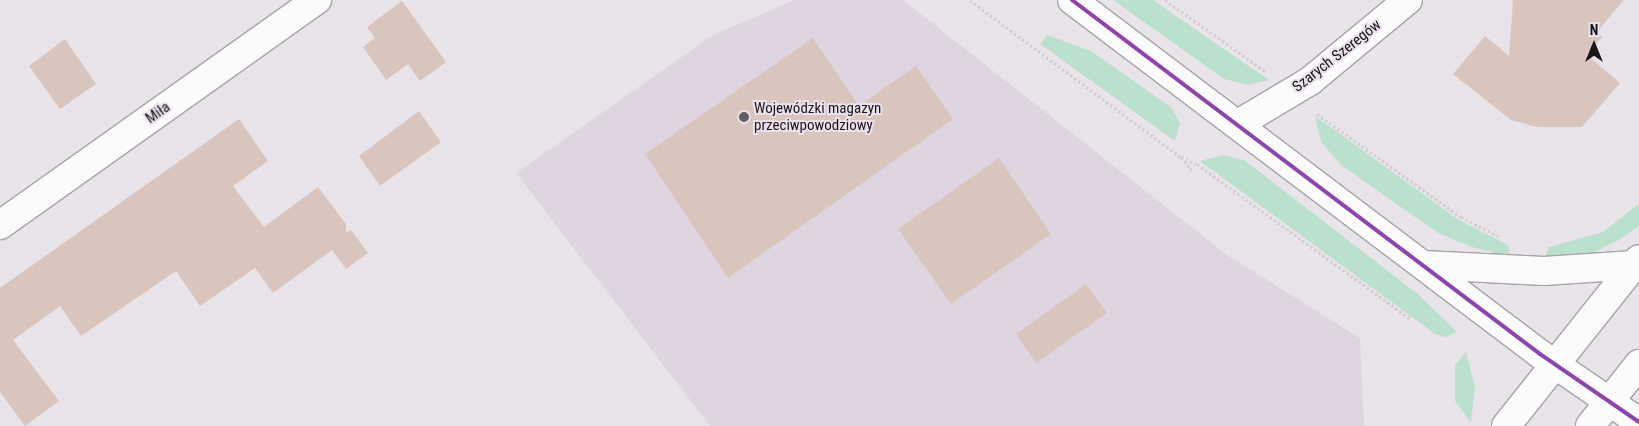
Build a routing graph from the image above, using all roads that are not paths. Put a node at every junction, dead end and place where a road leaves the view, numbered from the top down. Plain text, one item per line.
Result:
1 (317, 0) edge
2 (1072, 0) edge
3 (1408, 0) edge
4 (1238, 124) junction
5 (0, 225) edge
6 (1636, 262) edge
7 (1424, 265) junction
8 (1555, 364) junction
9 (1639, 364) edge
10 (1609, 402) junction
11 (1639, 422) edge
12 (1506, 426) edge
13 (1590, 426) edge

1 - 5 street, Miła
2 - 4 street
3 - 4 street, Szarych Szeregów
4 - 7 street
6 - 7 street
6 - 8 street
7 - 8 street
8 - 10 street
8 - 12 street
9 - 10 street
10 - 11 street
10 - 13 street

